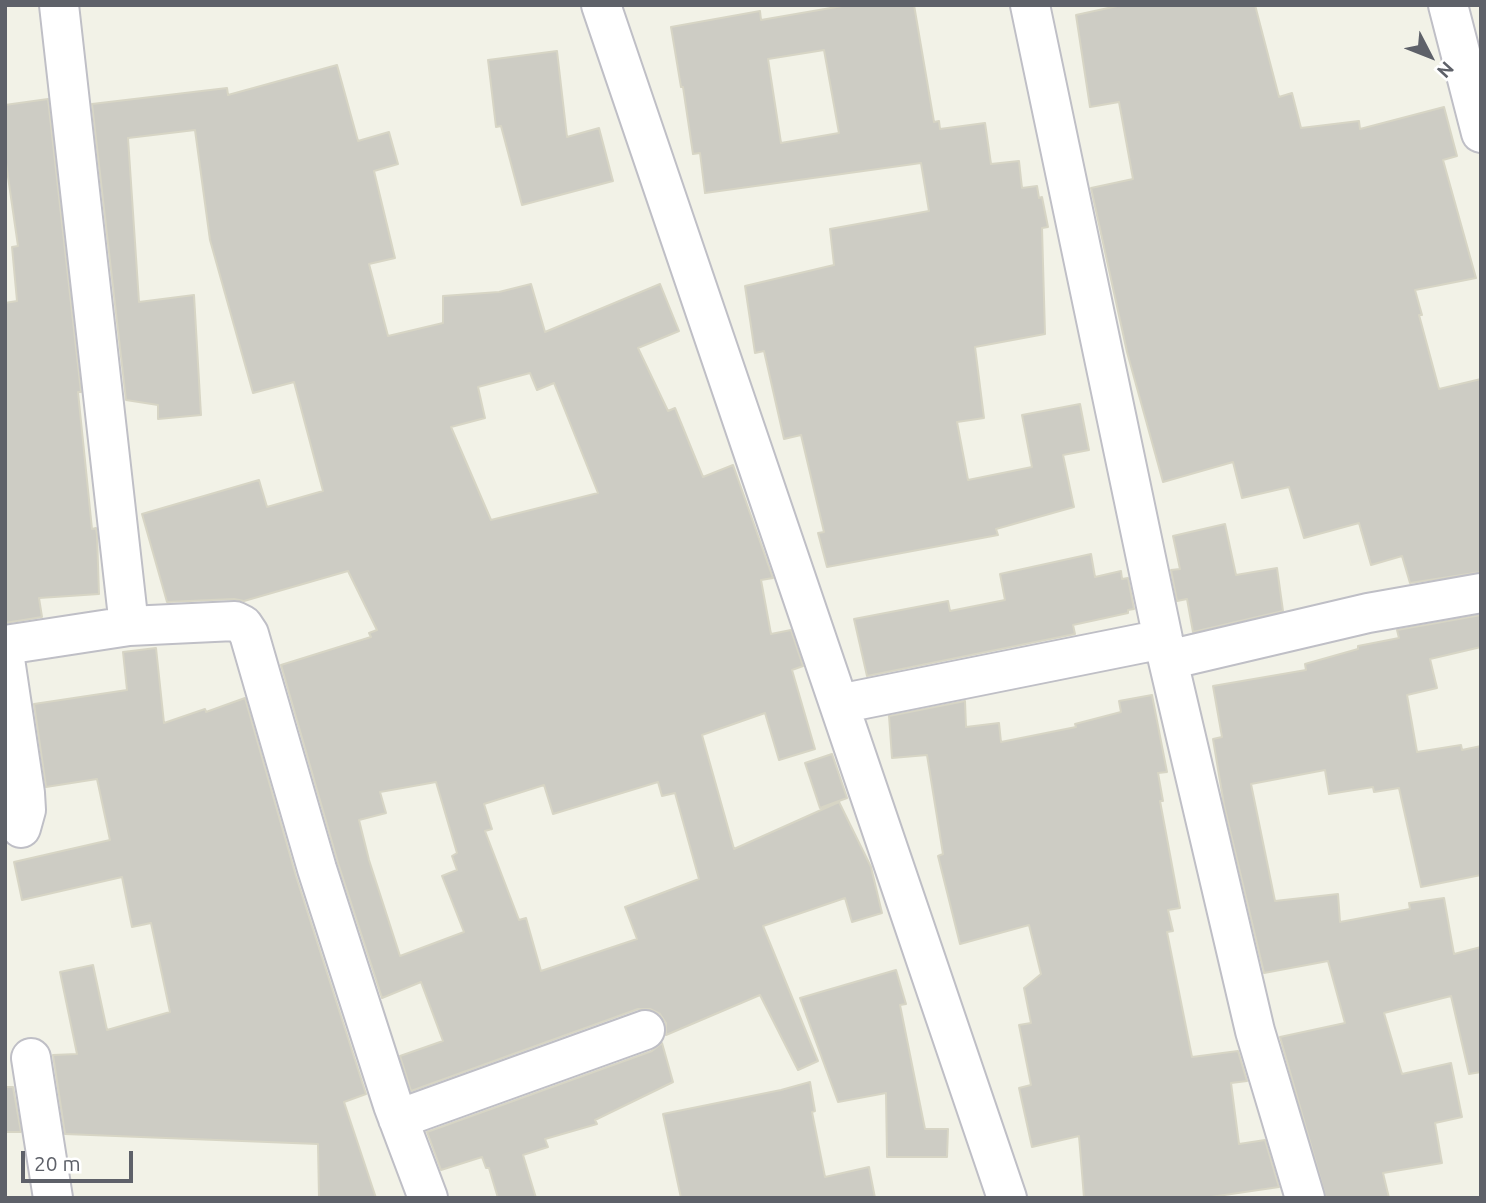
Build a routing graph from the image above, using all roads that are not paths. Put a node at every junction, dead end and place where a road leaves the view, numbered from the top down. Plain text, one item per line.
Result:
1 (59, 5) edge
2 (601, 5) edge
3 (1030, 5) edge
4 (1448, 5) edge
5 (1481, 133) edge
6 (1481, 593) edge
7 (129, 626) junction
8 (5, 645) edge
9 (1166, 650) junction
10 (5, 659) edge
11 (839, 704) junction
12 (21, 828) dead end
13 (645, 1030) dead end
14 (31, 1058) dead end
15 (398, 1119) junction
16 (53, 1198) edge
17 (428, 1198) edge
18 (1007, 1198) edge
19 (1305, 1198) edge

1 - 7 street
2 - 11 street
3 - 9 street
4 - 5 street
6 - 9 street
7 - 8 street
7 - 15 street
9 - 11 street
9 - 19 street
10 - 12 street
11 - 18 street
13 - 15 street
14 - 16 street
15 - 17 street

